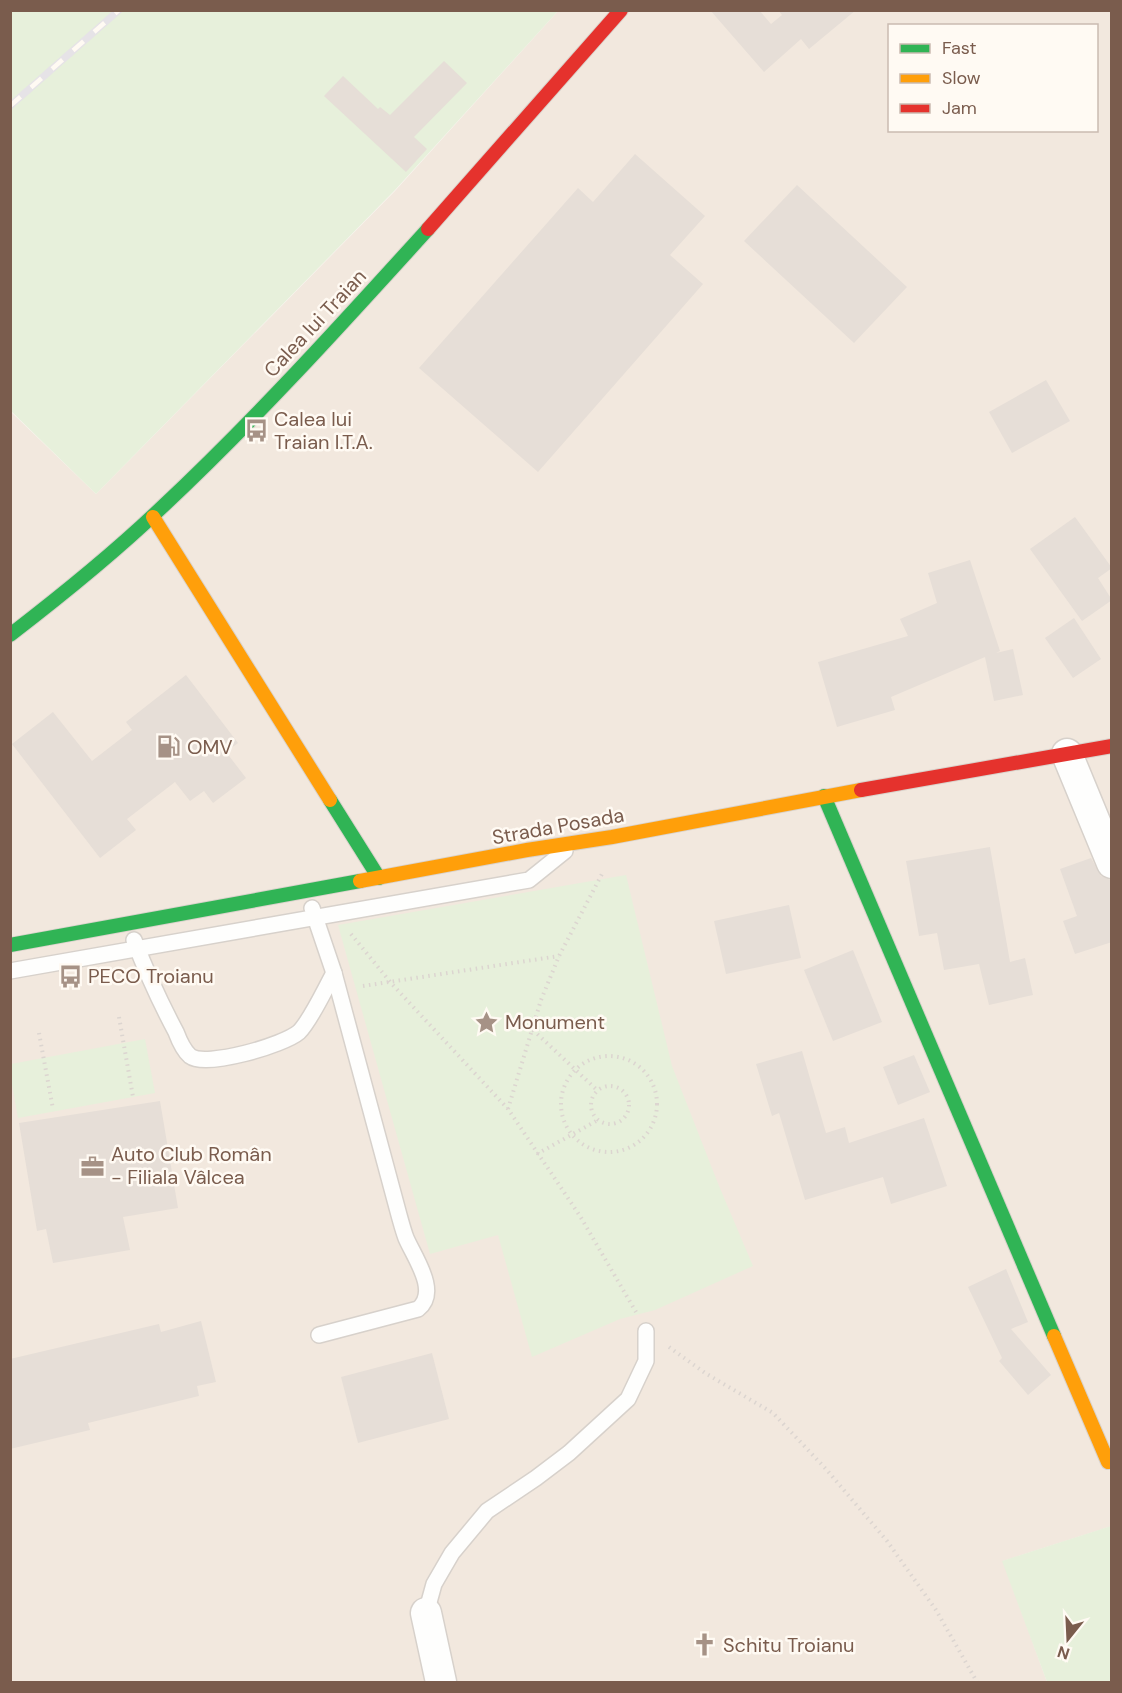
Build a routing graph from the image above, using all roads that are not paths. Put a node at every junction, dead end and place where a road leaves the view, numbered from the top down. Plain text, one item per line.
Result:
1 (621, 10) edge
2 (153, 517) junction
3 (10, 635) edge
4 (1112, 746) edge
5 (1067, 754) junction
6 (824, 796) junction
7 (575, 843) junction
8 (1112, 863) edge
9 (379, 878) junction
10 (306, 891) junction
11 (315, 916) junction
12 (128, 923) junction
13 (10, 945) edge
14 (137, 948) junction
15 (10, 971) edge
16 (334, 973) junction
17 (646, 1331) road end
18 (319, 1335) dead end
19 (1108, 1462) dead end
20 (426, 1613) joint
21 (441, 1683) edge

1 - 2 main road, Calea lui Traian
2 - 3 main road, Calea lui Traian
2 - 9 main road
4 - 5 main road, Strada Posada
5 - 6 main road, Strada Posada
5 - 8 street
6 - 7 main road, Strada Posada
6 - 19 main road
7 - 9 main road, Strada Posada
7 - 11 lane
9 - 10 main road, Strada Posada
10 - 11 lane
10 - 12 main road, Strada Posada
11 - 14 lane
11 - 16 lane
12 - 13 main road, Strada Posada
12 - 14 lane
14 - 15 lane
14 - 16 lane
16 - 18 lane
17 - 20 lane
20 - 21 street

